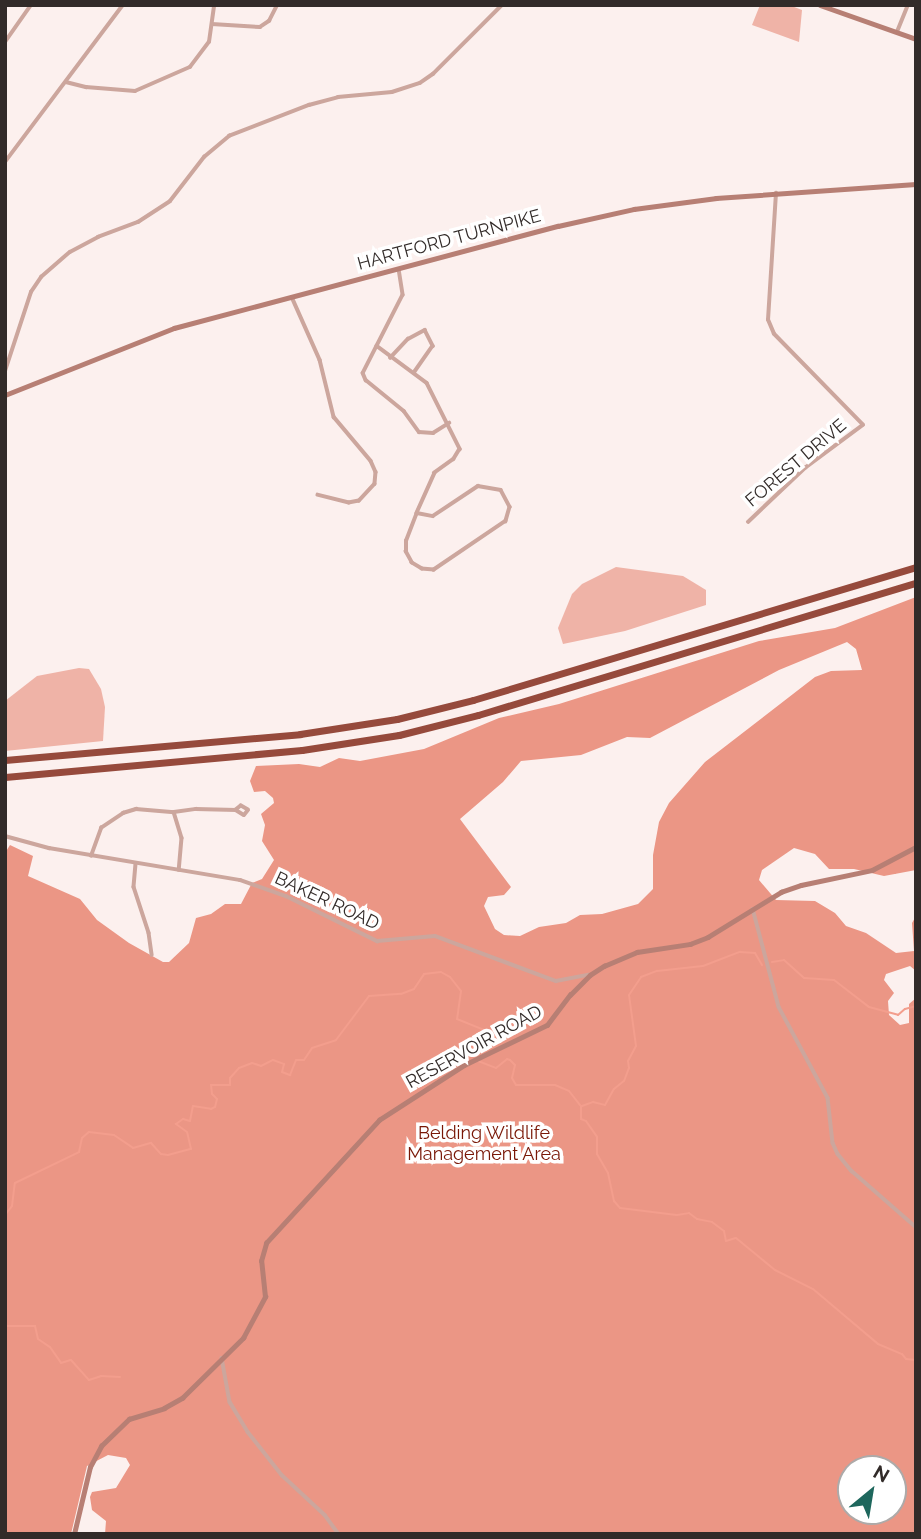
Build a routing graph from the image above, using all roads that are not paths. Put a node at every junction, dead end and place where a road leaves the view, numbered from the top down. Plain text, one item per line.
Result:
1 (31, 5) edge
2 (123, 5) edge
3 (214, 5) edge
4 (277, 5) edge
5 (502, 5) edge
6 (820, 5) edge
7 (908, 5) edge
8 (212, 24) junction
9 (897, 32) junction
10 (916, 39) edge
11 (5, 42) edge
12 (66, 82) junction
13 (5, 162) edge
14 (916, 184) edge
15 (776, 193) junction
16 (399, 269) junction
17 (292, 297) junction
18 (377, 346) junction
19 (390, 358) junction
20 (5, 371) edge
21 (415, 372) junction
22 (5, 395) edge
23 (449, 423) junction
24 (318, 495) dead end
25 (417, 513) junction
26 (748, 522) dead end
27 (916, 567) edge
28 (916, 583) edge
29 (5, 760) edge
30 (5, 777) edge
31 (236, 810) dead end
32 (174, 811) junction
33 (5, 836) edge
34 (916, 847) edge
35 (91, 856) junction
36 (136, 864) junction
37 (179, 870) junction
38 (753, 909) junction
39 (152, 955) dead end
40 (590, 975) junction
41 (916, 1227) edge
42 (222, 1358) junction
43 (74, 1534) edge
44 (339, 1534) edge

1 - 11 street
2 - 12 street
3 - 8 street
4 - 8 street
5 - 20 street
6 - 9 street
7 - 9 street
8 - 12 street
9 - 10 street
12 - 13 street
14 - 15 street, HARTFORD TURNPIKE
15 - 16 street, HARTFORD TURNPIKE
15 - 26 street, FOREST DRIVE
16 - 17 street, HARTFORD TURNPIKE
16 - 18 street
17 - 22 street, HARTFORD TURNPIKE
17 - 24 street
18 - 19 street
18 - 23 street
19 - 21 street
19 - 21 street
21 - 23 street
23 - 25 street
25 - 25 street
27 - 29 highway
28 - 30 highway
31 - 32 street
32 - 35 street
32 - 37 street
33 - 35 street, BAKER ROAD
34 - 38 street, RESERVOIR ROAD
35 - 36 street, BAKER ROAD
36 - 37 street, BAKER ROAD
36 - 39 street
37 - 40 street, BAKER ROAD
38 - 40 street, RESERVOIR ROAD
38 - 41 street
40 - 42 street, RESERVOIR ROAD
42 - 43 street, RESERVOIR ROAD
42 - 44 street

